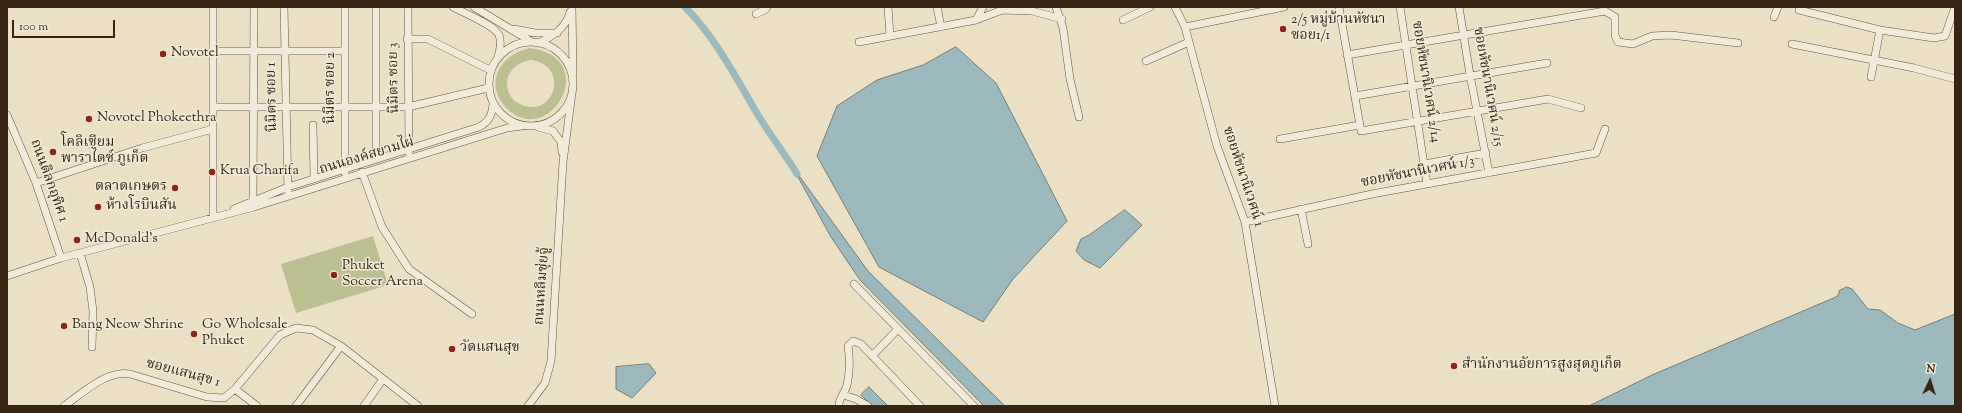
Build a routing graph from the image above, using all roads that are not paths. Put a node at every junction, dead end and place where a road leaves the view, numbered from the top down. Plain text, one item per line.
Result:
1 (213, 7) edge
2 (254, 7) edge
3 (284, 7) edge
4 (345, 7) edge
5 (376, 7) edge
6 (408, 7) edge
7 (453, 7) edge
8 (474, 7) edge
9 (571, 7) edge
10 (767, 7) edge
11 (888, 7) edge
12 (937, 7) edge
13 (983, 7) edge
14 (1056, 7) edge
15 (1150, 7) edge
16 (1175, 7) edge
17 (1284, 7) edge
18 (1339, 7) edge
19 (1400, 7) edge
20 (1459, 7) edge
21 (1778, 7) edge
22 (1955, 7) edge
23 (1799, 10) dead end
24 (756, 14) dead end
25 (1774, 16) dead end
26 (1062, 19) junction
27 (976, 20) junction
28 (1123, 20) dead end
29 (506, 27) junction
30 (941, 27) junction
31 (1185, 27) junction
32 (1880, 30) junction
33 (557, 33) junction
34 (1464, 34) junction
35 (890, 36) junction
36 (408, 39) junction
37 (535, 42) junction
38 (859, 42) dead end
39 (1189, 42) junction
40 (1738, 43) dead end
41 (1792, 44) dead end
42 (1406, 45) junction
43 (212, 50) junction
44 (285, 50) junction
45 (253, 51) junction
46 (344, 51) junction
47 (1347, 54) junction
48 (498, 57) junction
49 (1874, 60) junction
50 (1146, 61) dead end
51 (1548, 63) dead end
52 (490, 70) junction
53 (1470, 75) junction
54 (1871, 77) dead end
55 (1955, 79) edge
56 (573, 80) junction
57 (1413, 86) junction
58 (488, 88) junction
59 (572, 93) junction
60 (1355, 96) junction
61 (493, 104) junction
62 (253, 106) junction
63 (286, 106) junction
64 (345, 106) junction
65 (376, 106) junction
66 (213, 107) junction
67 (408, 107) junction
68 (1581, 108) dead end
69 (1477, 111) junction
70 (7, 114) edge
71 (1079, 117) dead end
72 (1417, 122) junction
73 (313, 125) dead end
74 (522, 126) junction
75 (537, 127) junction
76 (1360, 128) junction
77 (213, 129) junction
78 (1605, 129) dead end
79 (1280, 139) dead end
80 (409, 149) junction
81 (1486, 153) junction
82 (409, 158) junction
83 (376, 159) junction
84 (563, 162) junction
85 (1424, 164) junction
86 (345, 169) junction
87 (362, 172) junction
88 (1490, 172) junction
89 (345, 178) junction
90 (314, 179) junction
91 (36, 183) junction
92 (1427, 184) junction
93 (288, 187) junction
94 (288, 195) junction
95 (253, 200) junction
96 (1301, 209) junction
97 (216, 216) junction
98 (1245, 222) junction
99 (1308, 244) dead end
100 (80, 253) junction
101 (61, 258) junction
102 (7, 276) edge
103 (854, 284) dead end
104 (472, 314) dead end
105 (898, 329) junction
106 (341, 346) junction
107 (92, 347) dead end
108 (872, 356) junction
109 (383, 379) junction
110 (236, 389) junction
111 (843, 396) junction
112 (224, 398) junction
113 (64, 406) edge
114 (225, 406) edge
115 (257, 406) edge
116 (296, 406) edge
117 (364, 406) edge
118 (418, 406) edge
119 (528, 406) edge
120 (839, 406) edge
121 (868, 406) edge
122 (920, 406) edge
123 (974, 406) edge
124 (1275, 406) edge

1 - 43 street
2 - 45 street
3 - 44 street, นิมิตร ซอย 1
4 - 46 street, นิมิตร ซอย 2
5 - 65 street
6 - 36 street, นิมิตร ซอย 3
7 - 48 street
8 - 29 street
9 - 33 street
9 - 56 street
10 - 24 street
11 - 35 street
12 - 30 street
13 - 27 street
14 - 26 street
15 - 28 street
16 - 31 street, ซอยหัชนานิเวศน์ 1
17 - 31 street
18 - 47 street
19 - 42 street, ซอยหัชนานิเวศน์ 2/14
20 - 34 street, ซอยหัชนานิเวศน์ 2/15
21 - 25 street
22 - 32 street
23 - 32 street
26 - 27 street
26 - 71 street
27 - 30 street
29 - 33 street
29 - 37 street
30 - 35 street
31 - 39 street, ซอยหัชนานิเวศน์ 1
32 - 49 street
33 - 37 street
34 - 40 street
34 - 42 street
34 - 53 street, ซอยหัชนานิเวศน์ 2/15
35 - 38 street
36 - 52 street
36 - 67 street, นิมิตร ซอย 3
37 - 48 street
37 - 56 street
39 - 50 street
39 - 98 street, ซอยหัชนานิเวศน์ 1
41 - 49 street
42 - 47 street
42 - 57 street, ซอยหัชนานิเวศน์ 2/14
43 - 45 street
43 - 66 street
44 - 45 street
44 - 46 street
44 - 63 street, นิมิตร ซอย 1
45 - 62 street
46 - 64 street, นิมิตร ซอย 2
47 - 60 street
48 - 52 street
49 - 54 street
49 - 55 street
51 - 53 street
52 - 58 street
53 - 57 street
53 - 69 street, ซอยหัชนานิเวศน์ 2/15
56 - 59 street
57 - 60 street
57 - 72 street, ซอยหัชนานิเวศน์ 2/14
58 - 61 street
58 - 67 street
59 - 75 street
59 - 84 street, ถนนหลิมซุ่ยจู้
60 - 76 street
61 - 74 street
61 - 80 street, ถนนองค์สยามไผ่
62 - 63 street
62 - 66 street
62 - 95 street
63 - 64 street
63 - 93 street, นิมิตร ซอย 1
64 - 65 street
64 - 86 street, นิมิตร ซอย 2
65 - 67 street
65 - 83 street
66 - 77 street
67 - 80 street, นิมิตร ซอย 3
68 - 69 street
69 - 72 street
69 - 81 street, ซอยหัชนานิเวศน์ 2/15
70 - 91 street, ถนนติลกอุทิศ 1
72 - 76 street
72 - 85 street, ซอยหัชนานิเวศน์ 2/14
73 - 90 street
74 - 75 street
74 - 82 street, ถนนองค์สยามไผ่
75 - 84 street, ถนนหลิมซุ่ยจู้
76 - 79 street
77 - 91 street
77 - 97 street
78 - 88 street, ซอยหัชนานิเวศน์ 1/3
80 - 82 street, นิมิตร ซอย 3
80 - 83 street, ถนนองค์สยามไผ่
81 - 85 street
81 - 88 street, ซอยหัชนานิเวศน์ 2/15
82 - 87 street, ถนนองค์สยามไผ่
83 - 86 street, ถนนองค์สยามไผ่
84 - 119 street, ถนนหลิมซุ่ยจู้
85 - 92 street, ซอยหัชนานิเวศน์ 2/14
86 - 89 street, นิมิตร ซอย 2
86 - 90 street, ถนนองค์สยามไผ่
87 - 89 street, ถนนองค์สยามไผ่
87 - 104 street
88 - 92 street, ซอยหัชนานิเวศน์ 1/3
89 - 94 street, ถนนองค์สยามไผ่
90 - 93 street, ถนนองค์สยามไผ่
91 - 101 street, ถนนติลกอุทิศ 1
92 - 96 street, ซอยหัชนานิเวศน์ 1/3
93 - 94 street, นิมิตร ซอย 1
93 - 95 street, ถนนองค์สยามไผ่
94 - 97 street, ถนนองค์สยามไผ่
95 - 97 street, ถนนองค์สยามไผ่
96 - 98 street, ซอยหัชนานิเวศน์ 1/3
96 - 99 street
97 - 100 street, ถนนองค์สยามไผ่
98 - 124 street, ซอยหัชนานิเวศน์ 1
100 - 101 street, ถนนองค์สยามไผ่
100 - 107 street
101 - 102 street, ถนนองค์สยามไผ่
103 - 105 street
105 - 108 street
105 - 123 street
106 - 109 street, ซอยแสนสุข 1
106 - 110 street, ซอยแสนสุข 1
106 - 116 street
108 - 111 street
108 - 122 street
109 - 117 street
109 - 118 street, ซอยแสนสุข 1
110 - 112 street, ซอยแสนสุข 1
110 - 115 street
111 - 120 street
111 - 121 street
112 - 113 street, ซอยแสนสุข 1
112 - 114 street

